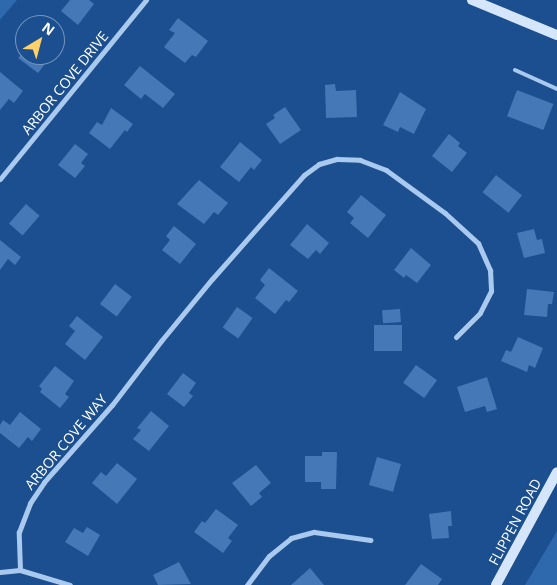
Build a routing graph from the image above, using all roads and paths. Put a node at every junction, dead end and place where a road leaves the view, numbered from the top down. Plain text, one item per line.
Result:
1 (146, 0) edge
2 (478, 1) edge
3 (557, 34) edge
4 (515, 70) dead end
5 (557, 89) edge
6 (0, 179) edge
7 (456, 338) dead end
8 (557, 472) edge
9 (370, 540) dead end
10 (20, 570) junction
11 (0, 572) edge
12 (70, 585) edge
13 (247, 585) edge
14 (496, 585) edge

1 - 6 street, ARBOR COVE DRIVE
2 - 3 street
4 - 5 lane
7 - 10 street, ARBOR COVE WAY
8 - 14 street, FLIPPEN ROAD
9 - 13 street
10 - 11 street
10 - 12 street

